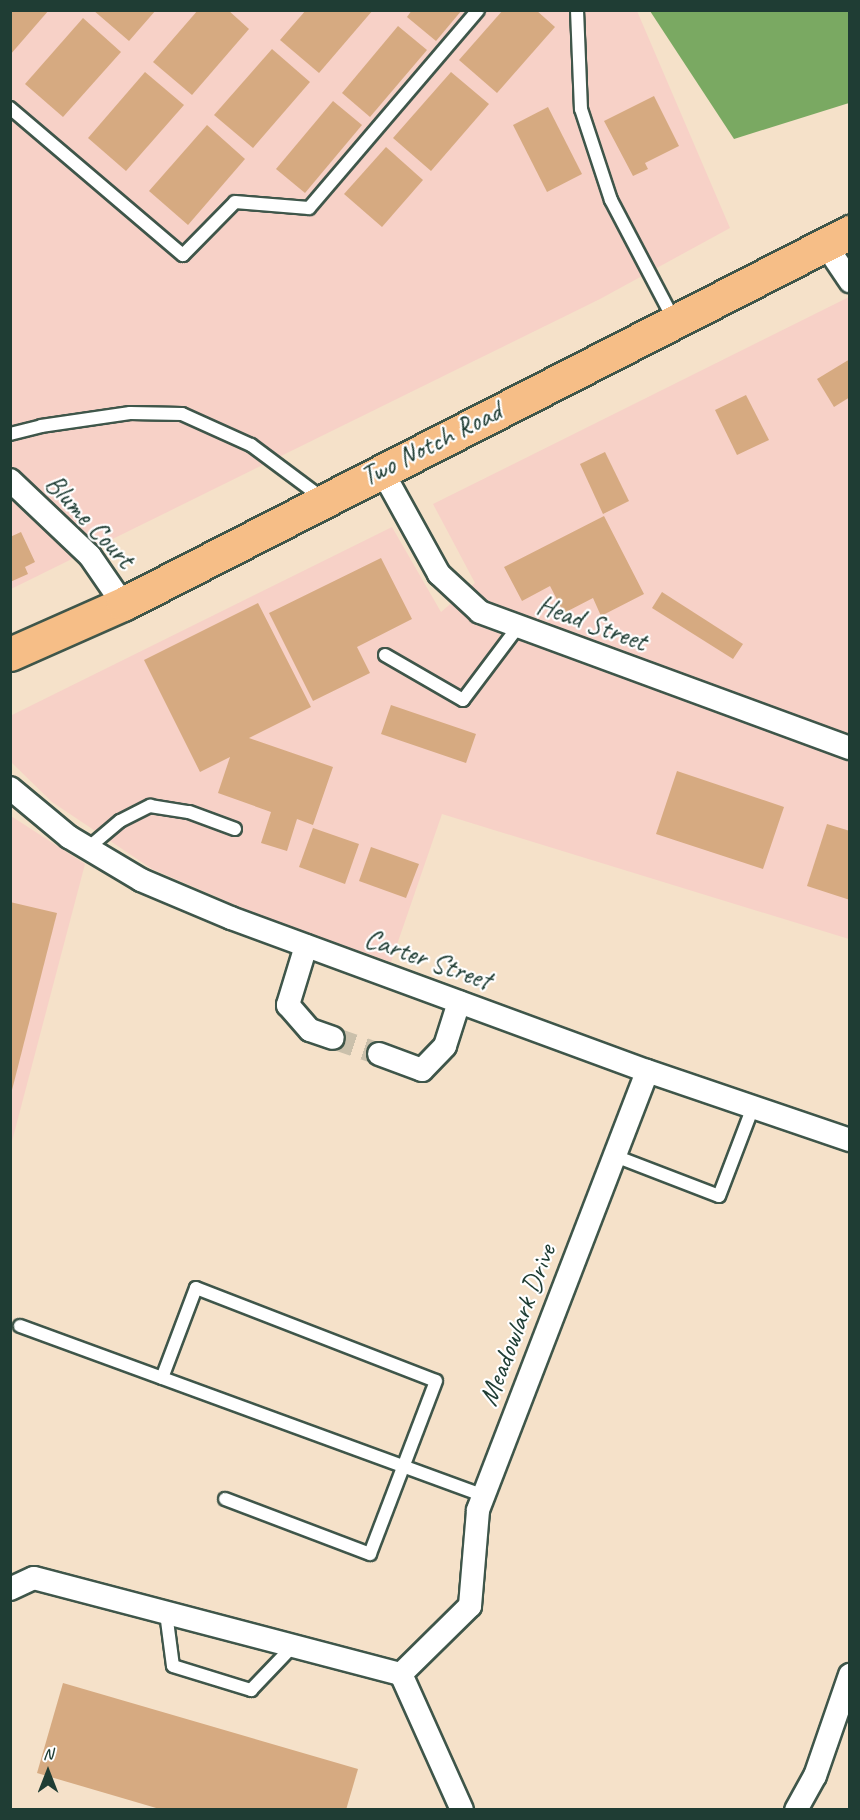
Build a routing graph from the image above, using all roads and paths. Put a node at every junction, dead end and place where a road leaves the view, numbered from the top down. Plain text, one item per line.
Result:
1 (478, 10) edge
2 (577, 10) edge
3 (10, 108) edge
4 (841, 238) edge
5 (849, 281) edge
6 (674, 320) junction
7 (10, 435) edge
8 (381, 470) junction
9 (10, 480) edge
10 (324, 500) junction
11 (123, 604) junction
12 (517, 628) junction
13 (10, 654) edge
14 (385, 655) dead end
15 (849, 748) edge
16 (10, 788) edge
17 (235, 828) dead end
18 (88, 848) junction
19 (306, 946) junction
20 (459, 1002) junction
21 (333, 1038) tunnel mouth
22 (379, 1054) tunnel mouth
23 (647, 1071) junction
24 (753, 1107) junction
25 (849, 1140) edge
26 (615, 1156) junction
27 (20, 1326) dead end
28 (162, 1378) junction
29 (403, 1466) junction
30 (484, 1496) junction
31 (225, 1499) dead end
32 (10, 1589) edge
33 (166, 1613) junction
34 (293, 1646) junction
35 (401, 1674) junction
36 (849, 1675) edge
37 (462, 1809) edge
38 (796, 1809) edge

1 - 3 lane
2 - 6 lane
4 - 5 street
4 - 6 main road, Two Notch Road
6 - 8 main road, Two Notch Road
7 - 10 lane
8 - 10 main road, Two Notch Road
8 - 12 street, Head Street
9 - 11 street, Blume Court
10 - 11 main road, Two Notch Road
11 - 13 main road, Two Notch Road
12 - 14 lane
12 - 15 street, Head Street
16 - 18 street, Carter Street
17 - 18 lane
18 - 19 street, Carter Street
19 - 20 street, Carter Street
19 - 21 street
20 - 22 street
20 - 23 street, Carter Street
23 - 24 street, Carter Street
23 - 26 street, Meadowlark Drive
24 - 25 street, Carter Street
24 - 26 lane
26 - 30 street, Meadowlark Drive
27 - 28 lane
28 - 29 lane
28 - 29 lane
29 - 30 lane
29 - 31 lane
30 - 35 street, Meadowlark Drive
32 - 33 street
33 - 34 street
33 - 34 lane
34 - 35 street
35 - 37 street
36 - 38 street

